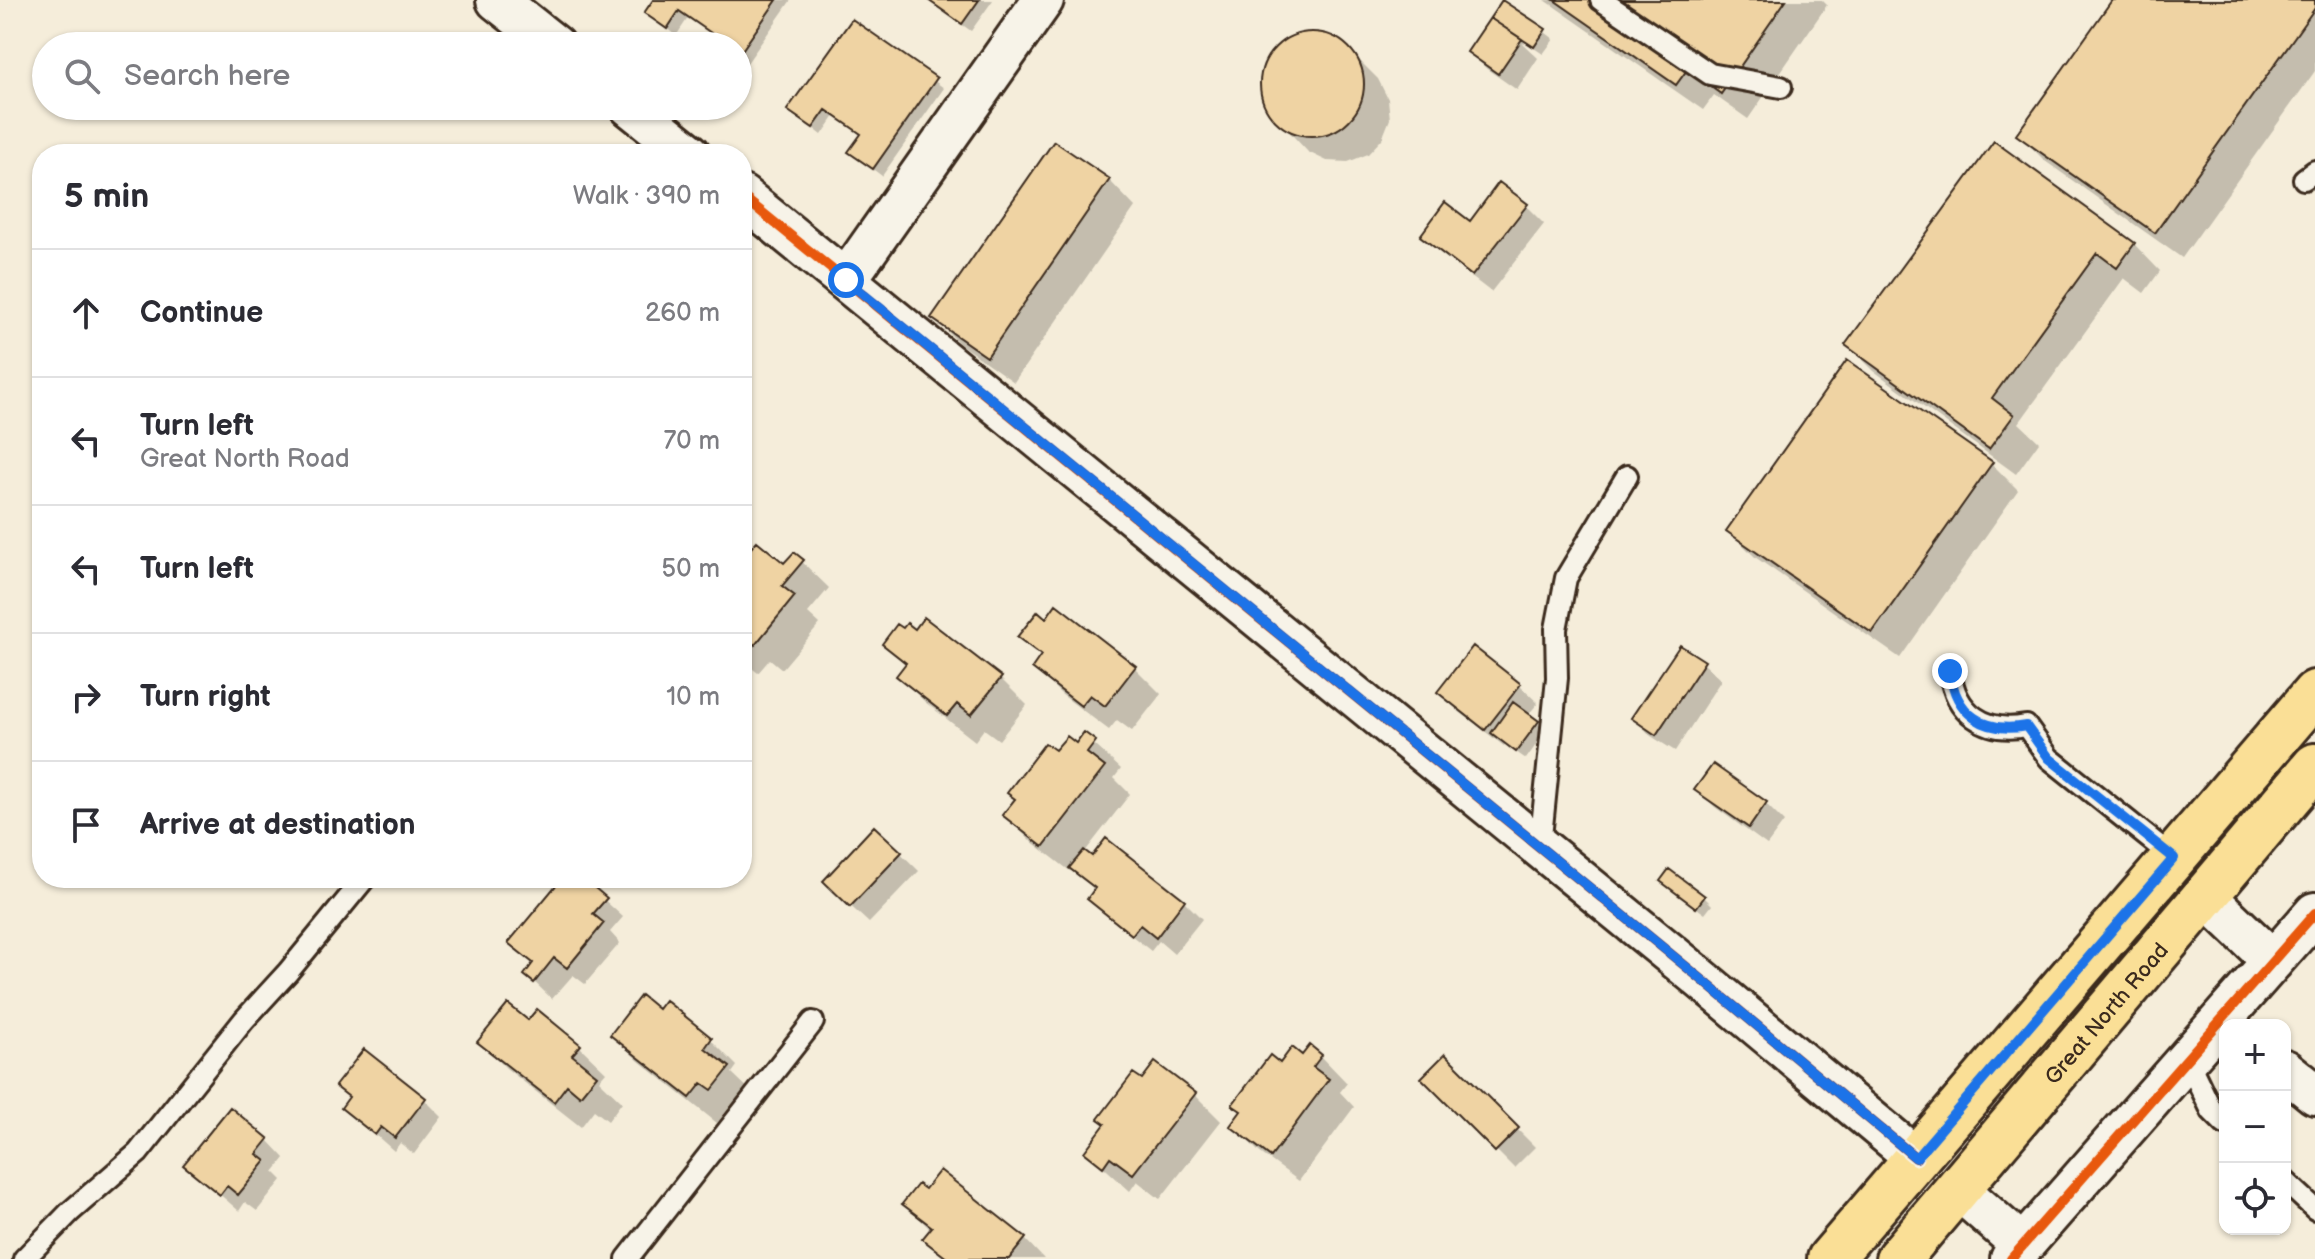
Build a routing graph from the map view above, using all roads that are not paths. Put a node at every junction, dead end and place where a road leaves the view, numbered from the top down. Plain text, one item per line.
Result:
1 (497, 0) edge
2 (1043, 0) edge
3 (1601, 0) edge
4 (537, 32) edge
5 (1781, 87) dead end
6 (648, 120) edge
7 (678, 144) edge
8 (752, 204) edge
9 (846, 280) junction
10 (1627, 476) dead end
11 (1950, 671) dead end
12 (2315, 693) edge
13 (2315, 766) edge
14 (1540, 847) junction
15 (2174, 858) junction
16 (357, 888) edge
17 (2205, 896) junction
18 (2315, 913) edge
19 (2273, 961) junction
20 (2227, 1019) edge
21 (813, 1022) dead end
22 (2219, 1028) edge
23 (2187, 1059) junction
24 (2291, 1075) edge
25 (2315, 1094) edge
26 (2219, 1118) edge
27 (1916, 1158) junction
28 (2291, 1187) edge
29 (1958, 1189) junction
30 (2315, 1209) edge
31 (2025, 1254) edge
32 (24, 1259) edge
33 (627, 1259) edge
34 (1830, 1259) edge
35 (1898, 1259) edge

1 - 4 street
2 - 9 street
3 - 5 lane
6 - 7 street
8 - 9 street
9 - 14 street
10 - 14 lane
11 - 15 lane
12 - 15 main road
13 - 17 main road, Great North Road
14 - 27 street
15 - 27 main road
16 - 32 lane
17 - 19 street
17 - 29 main road, Great North Road
18 - 19 street
19 - 20 street
21 - 33 lane
22 - 23 street
23 - 26 lane
23 - 31 street
24 - 25 street
27 - 34 main road
28 - 30 lane
29 - 31 street
29 - 35 main road, Great North Road

